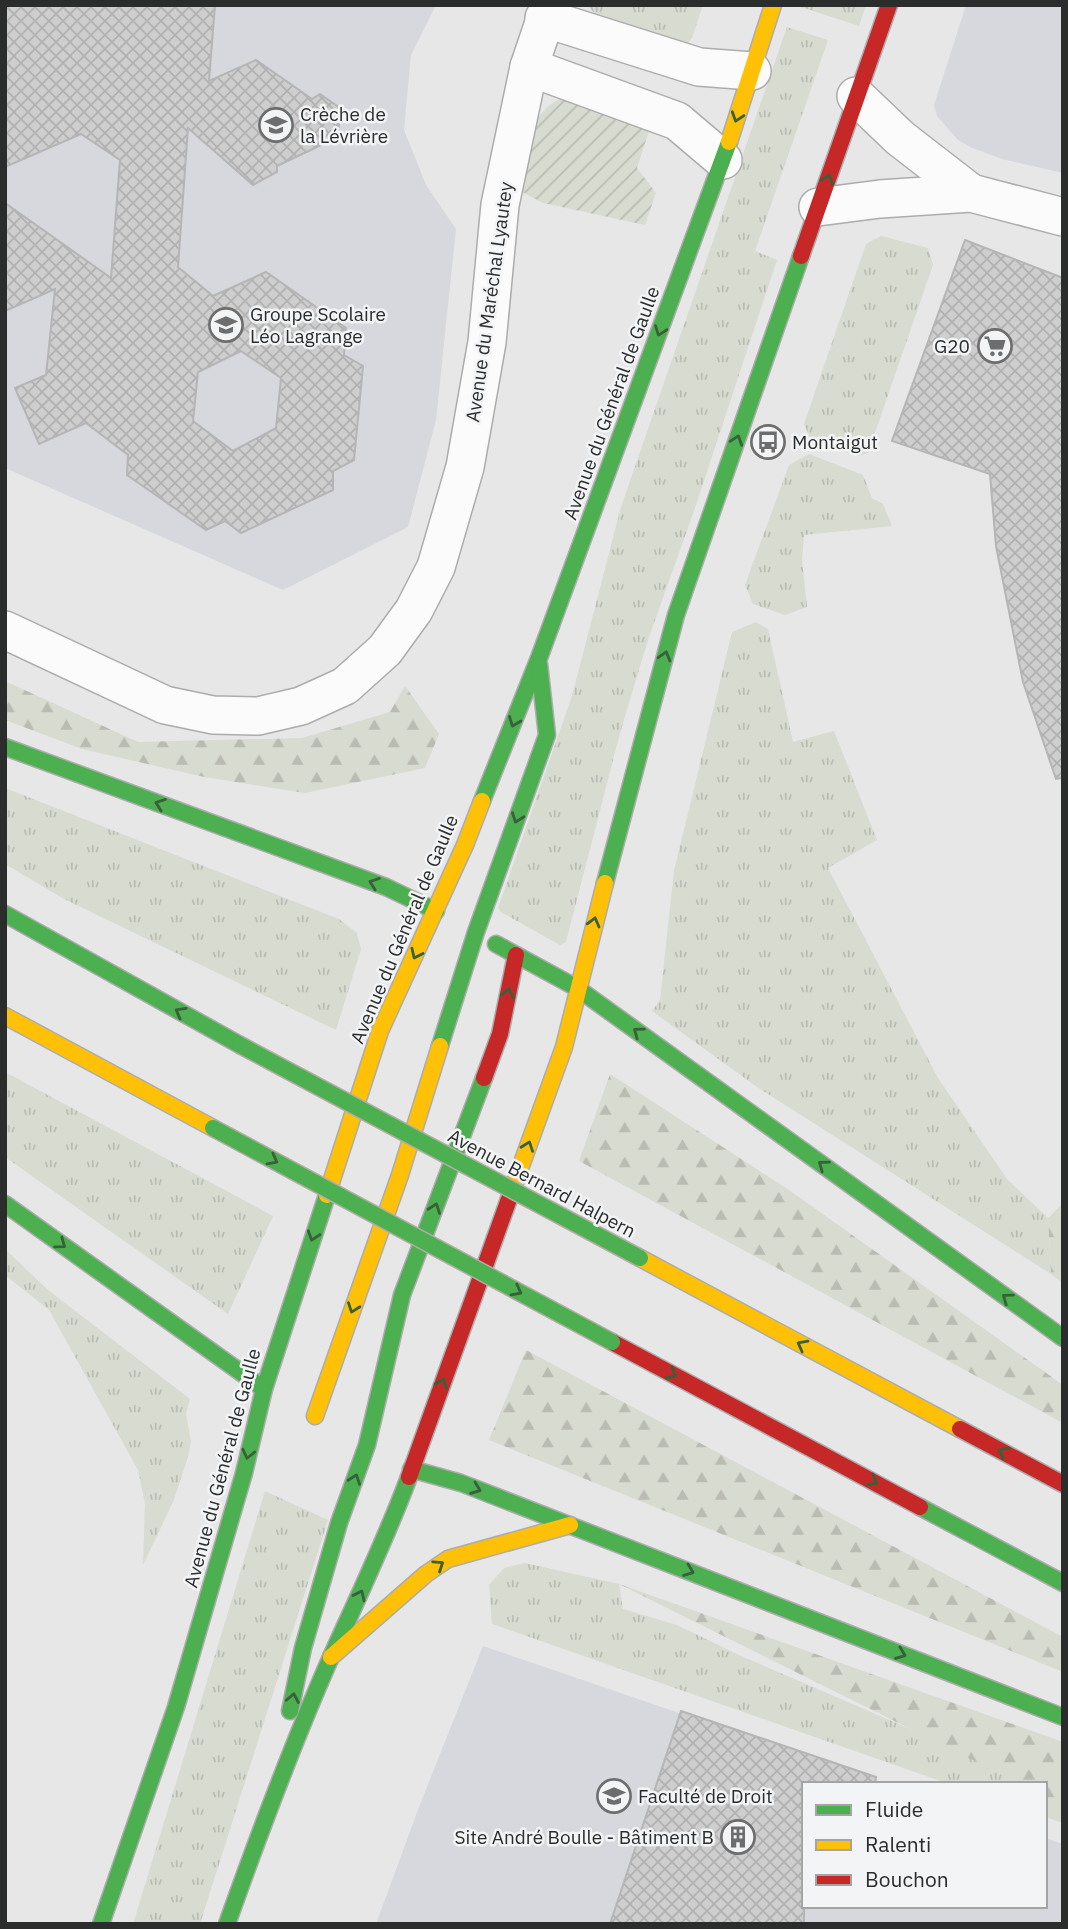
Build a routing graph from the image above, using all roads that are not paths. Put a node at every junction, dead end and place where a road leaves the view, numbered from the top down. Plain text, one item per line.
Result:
1 (773, 5) edge
2 (889, 5) edge
3 (547, 12) edge
4 (529, 67) junction
5 (752, 71) junction
6 (856, 96) junction
7 (723, 160) junction
8 (971, 193) junction
9 (818, 207) junction
10 (1063, 217) edge
11 (5, 630) edge
12 (538, 658) junction
13 (5, 747) edge
14 (441, 913) junction
15 (5, 914) edge
16 (471, 930) junction
17 (516, 955) junction
18 (577, 988) junction
19 (5, 1016) edge
20 (5, 1203) edge
21 (1063, 1338) edge
22 (269, 1392) junction
23 (315, 1416) dead end
24 (406, 1466) junction
25 (1063, 1485) edge
26 (570, 1525) junction
27 (1063, 1583) edge
28 (331, 1657) junction
29 (1063, 1717) edge
30 (275, 1788) junction
31 (101, 1924) edge
32 (227, 1924) edge

1 - 5 main road, Avenue du Général de Gaulle
2 - 6 main road
3 - 4 street, Avenue du Maréchal Lyautey
3 - 5 street, Avenue du Maréchal Lyautey
4 - 7 street
4 - 11 street, Avenue du Maréchal Lyautey
5 -> 7 main road, Avenue du Général de Gaulle
6 - 8 street
9 -> 6 main road
7 -> 12 main road, Avenue du Général de Gaulle
8 - 9 street
8 - 10 street
18 -> 9 main road
12 -> 14 main road, Avenue du Général de Gaulle
12 -> 16 main road
14 -> 13 main road
14 -> 22 main road, Avenue du Général de Gaulle
25 -> 15 main road, Avenue Bernard Halpern, bridge
16 - 17 main road
16 -> 23 main road
17 - 18 main road
30 -> 17 main road
21 -> 18 main road
24 -> 18 main road
19 -> 27 main road, bridge
20 -> 22 main road
22 -> 31 main road, Avenue du Général de Gaulle
24 -> 26 main road
28 -> 24 main road
28 -> 26 main road
26 -> 29 main road
28 - 30 main road
30 - 32 main road

